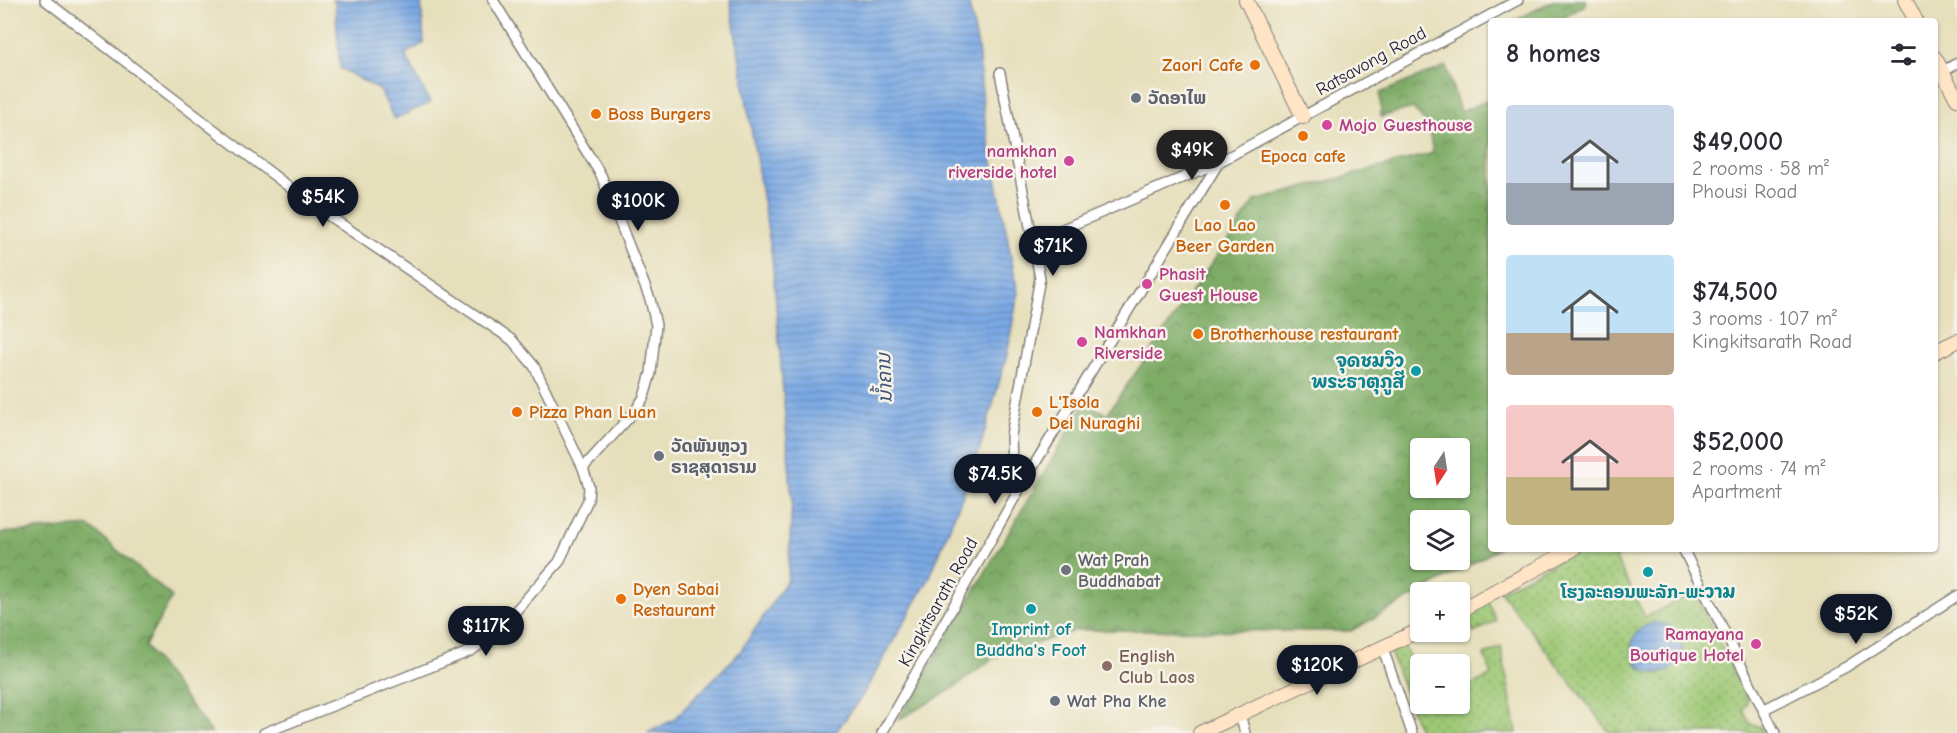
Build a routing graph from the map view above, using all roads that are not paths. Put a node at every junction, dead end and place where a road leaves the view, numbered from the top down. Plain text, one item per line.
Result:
1 (45, 0) edge
2 (493, 0) edge
3 (1246, 0) edge
4 (1518, 0) edge
5 (1905, 0) edge
6 (1914, 18) edge
7 (1957, 63) edge
8 (1938, 64) edge
9 (1942, 72) junction
10 (1000, 73) dead end
11 (1957, 99) edge
12 (1303, 117) junction
13 (1219, 162) junction
14 (1056, 232) dead end
15 (1957, 341) edge
16 (1938, 350) edge
17 (583, 468) junction
18 (1020, 488) junction
19 (1567, 552) edge
20 (1684, 552) edge
21 (1957, 596) edge
22 (1470, 605) edge
23 (1410, 635) edge
24 (1383, 649) junction
25 (1763, 710) junction
26 (1240, 714) junction
27 (887, 731) edge
28 (264, 733) edge
29 (1200, 733) edge
30 (1245, 733) edge
31 (1412, 733) edge
32 (1775, 733) edge

1 - 17 street
2 - 17 street
3 - 12 main road
4 - 12 street, Ratsavong Road
5 - 6 main road
7 - 9 street
8 - 9 main road
9 - 11 main road
10 - 18 street
12 - 13 street, Ratsavong Road
13 - 14 street, Ratsavong Road
13 - 18 street, Kingkitsarath Road
15 - 16 main road
17 - 28 street
18 - 27 street, Kingkitsarath Road
19 - 22 main road
20 - 25 street
21 - 25 street
23 - 24 main road
24 - 26 main road
24 - 31 street
25 - 32 street
26 - 29 main road
26 - 30 street

